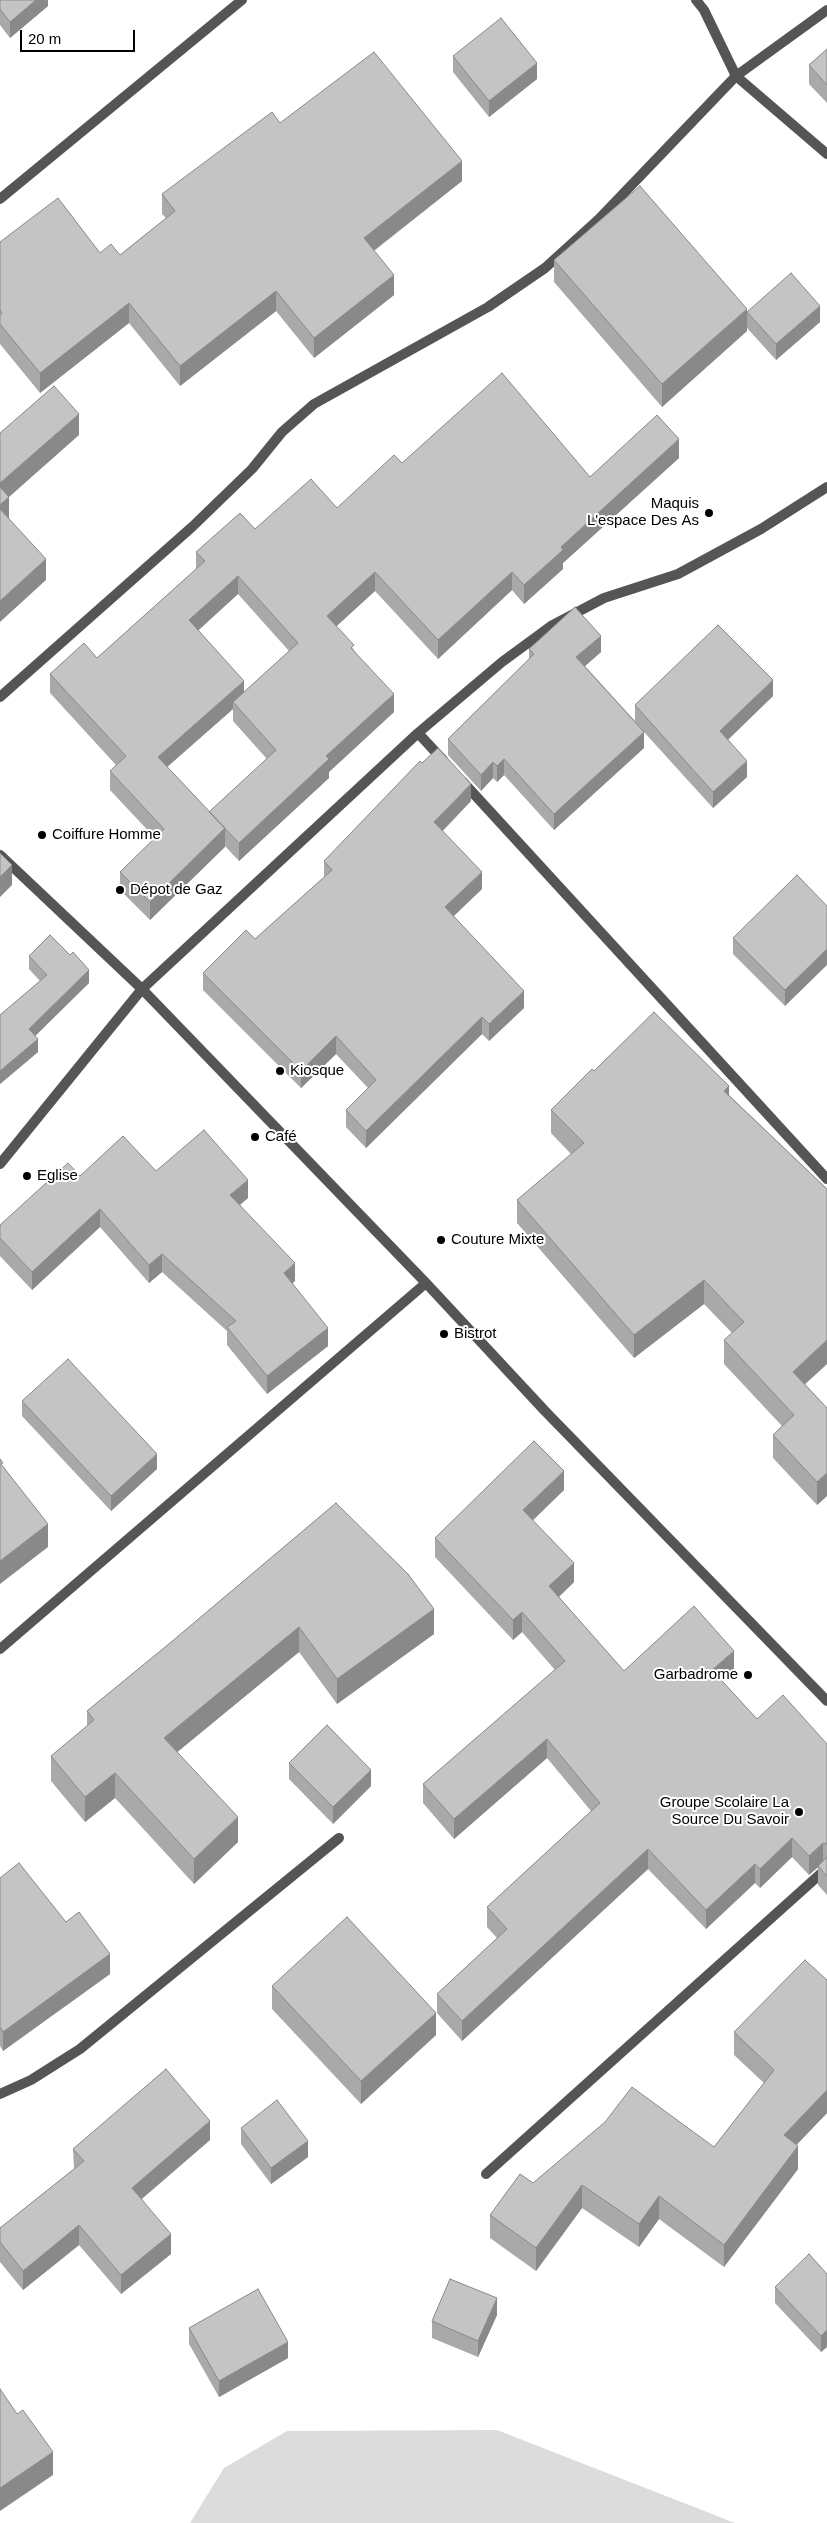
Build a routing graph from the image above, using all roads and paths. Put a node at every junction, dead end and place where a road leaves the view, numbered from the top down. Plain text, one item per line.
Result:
1 (242, 0) edge
2 (696, 0) edge
3 (827, 10) edge
4 (736, 76) junction
5 (827, 154) edge
6 (0, 199) edge
7 (827, 487) edge
8 (0, 697) edge
9 (418, 733) junction
10 (0, 856) edge
11 (142, 989) junction
12 (0, 1164) edge
13 (827, 1179) edge
14 (426, 1283) junction
15 (0, 1649) edge
16 (827, 1701) edge
17 (338, 1838) dead end
18 (827, 1868) edge
19 (0, 2094) edge
20 (486, 2174) dead end

1 - 6 street
2 - 4 street
3 - 4 street
4 - 5 street
4 - 8 street
7 - 9 street
9 - 11 street
9 - 13 street
10 - 11 street
11 - 12 street
11 - 14 street
14 - 15 street
14 - 16 street
17 - 19 street
18 - 20 street

